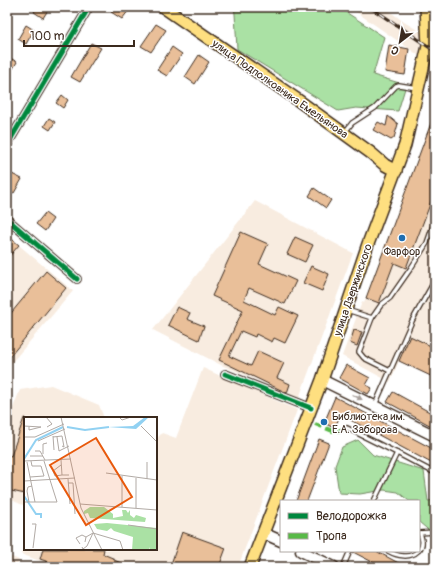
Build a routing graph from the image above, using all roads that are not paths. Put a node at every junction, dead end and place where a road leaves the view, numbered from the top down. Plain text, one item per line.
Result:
1 (89, 7) edge
2 (163, 7) edge
3 (429, 9) edge
4 (418, 88) junction
5 (344, 134) junction
6 (7, 146) edge
7 (396, 170) junction
8 (7, 219) edge
9 (435, 220) edge
10 (78, 279) dead end
11 (435, 280) edge
12 (346, 310) junction
13 (372, 318) junction
14 (390, 371) junction
15 (225, 374) dead end
16 (322, 380) junction
17 (374, 406) junction
18 (311, 408) junction
19 (347, 428) dead end
20 (435, 436) edge
21 (397, 453) junction
22 (435, 473) edge
23 (374, 500) edge
24 (435, 532) edge
25 (263, 533) junction
26 (420, 533) edge
27 (420, 535) edge
28 (280, 541) edge
29 (420, 549) edge
30 (303, 552) edge
31 (350, 552) edge
32 (391, 552) edge
33 (417, 552) edge
34 (330, 566) edge
35 (250, 567) edge
36 (343, 567) edge

1 - 6 street
2 - 5 main road, улица Подполковника Емельянова
3 - 4 main road, улица Дзержинского
4 - 5 lane
4 - 7 main road, улица Дзержинского
5 - 7 main road, улица Подполковника Емельянова
7 - 12 main road, улица Дзержинского
8 - 10 street
9 - 13 lane
11 - 14 lane
12 - 13 lane
12 - 16 main road, улица Дзержинского
13 - 14 lane
14 - 17 lane
15 - 18 street
16 -> 17 main road
16 - 18 main road, улица Дзержинского
17 - 20 main road
18 - 25 main road, улица Дзержинского
19 - 21 lane
21 - 22 lane
21 - 23 lane
24 - 26 lane
25 - 28 main road
25 - 35 main road, улица Дзержинского
27 - 29 lane
30 - 34 main road
31 - 36 lane
32 - 33 lane

